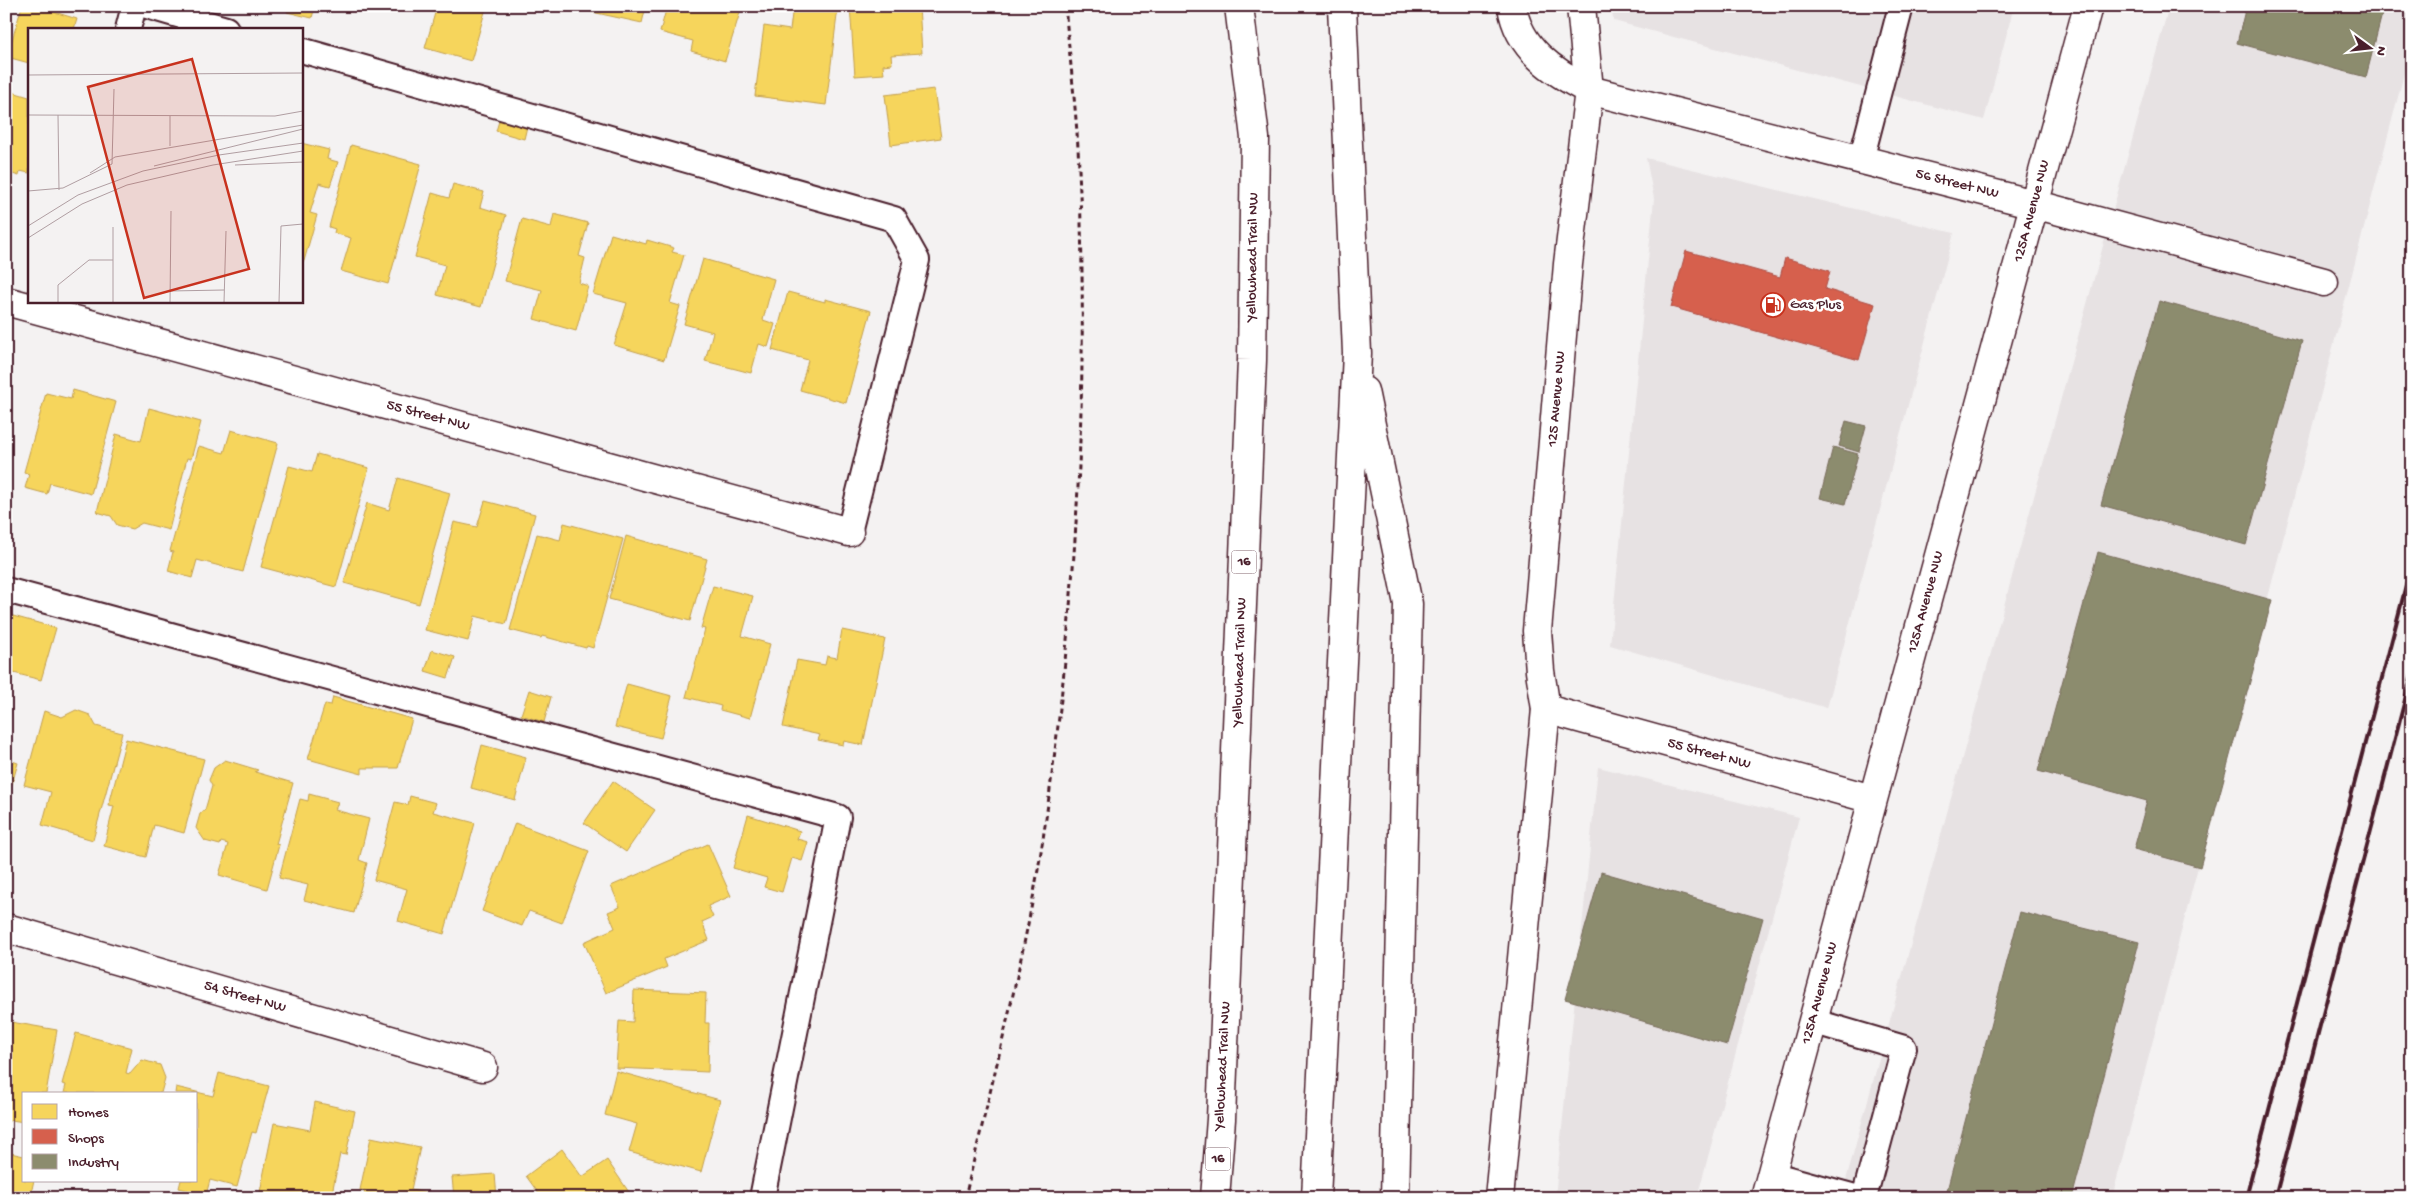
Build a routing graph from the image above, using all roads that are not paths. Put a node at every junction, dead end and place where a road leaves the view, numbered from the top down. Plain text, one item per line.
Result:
1 (134, 6) edge
2 (148, 6) edge
3 (1239, 6) edge
4 (1342, 6) edge
5 (1512, 6) edge
6 (1581, 6) edge
7 (1901, 6) edge
8 (2088, 6) edge
9 (128, 28) edge
10 (223, 28) edge
11 (302, 50) edge
12 (1589, 90) junction
13 (1861, 160) junction
14 (2034, 204) junction
15 (2324, 282) dead end
16 (6, 301) edge
17 (52, 307) edge
18 (1357, 353) junction
19 (849, 532) joint
20 (6, 590) edge
21 (1546, 709) junction
22 (1872, 799) junction
23 (6, 928) edge
24 (1812, 1021) junction
25 (483, 1067) dead end
26 (1222, 1119) junction
27 (1768, 1186) edge
28 (762, 1198) edge
29 (1201, 1198) edge
30 (1215, 1198) edge
31 (1316, 1198) edge
32 (1394, 1198) edge
33 (1499, 1198) edge
34 (1859, 1198) edge
35 (1864, 1198) edge

1 - 9 lane
2 - 10 lane
3 - 26 main road, Yellowhead Trail NW / 16
4 - 18 main road
5 - 12 main road
6 - 12 main road, 125 Avenue NW
7 - 13 lane
8 - 14 main road, 125A Avenue NW
11 - 19 lane
12 - 13 main road, 56 Street NW
12 - 21 main road, 125 Avenue NW
13 - 14 main road, 56 Street NW
14 - 15 main road, 56 Street NW
14 - 22 main road, 125A Avenue NW
16 - 17 main road, 55 Street NW
17 - 19 main road, 55 Street NW
18 - 31 main road
18 - 32 main road
20 - 28 lane
21 - 22 main road, 55 Street NW
21 - 33 main road, 125 Avenue NW
22 - 24 main road, 125A Avenue NW
23 - 25 main road, 54 Street NW
24 - 27 main road, 125A Avenue NW
24 - 35 lane
26 - 29 main road
26 - 30 main road, Yellowhead Trail NW / 16
27 - 34 lane

